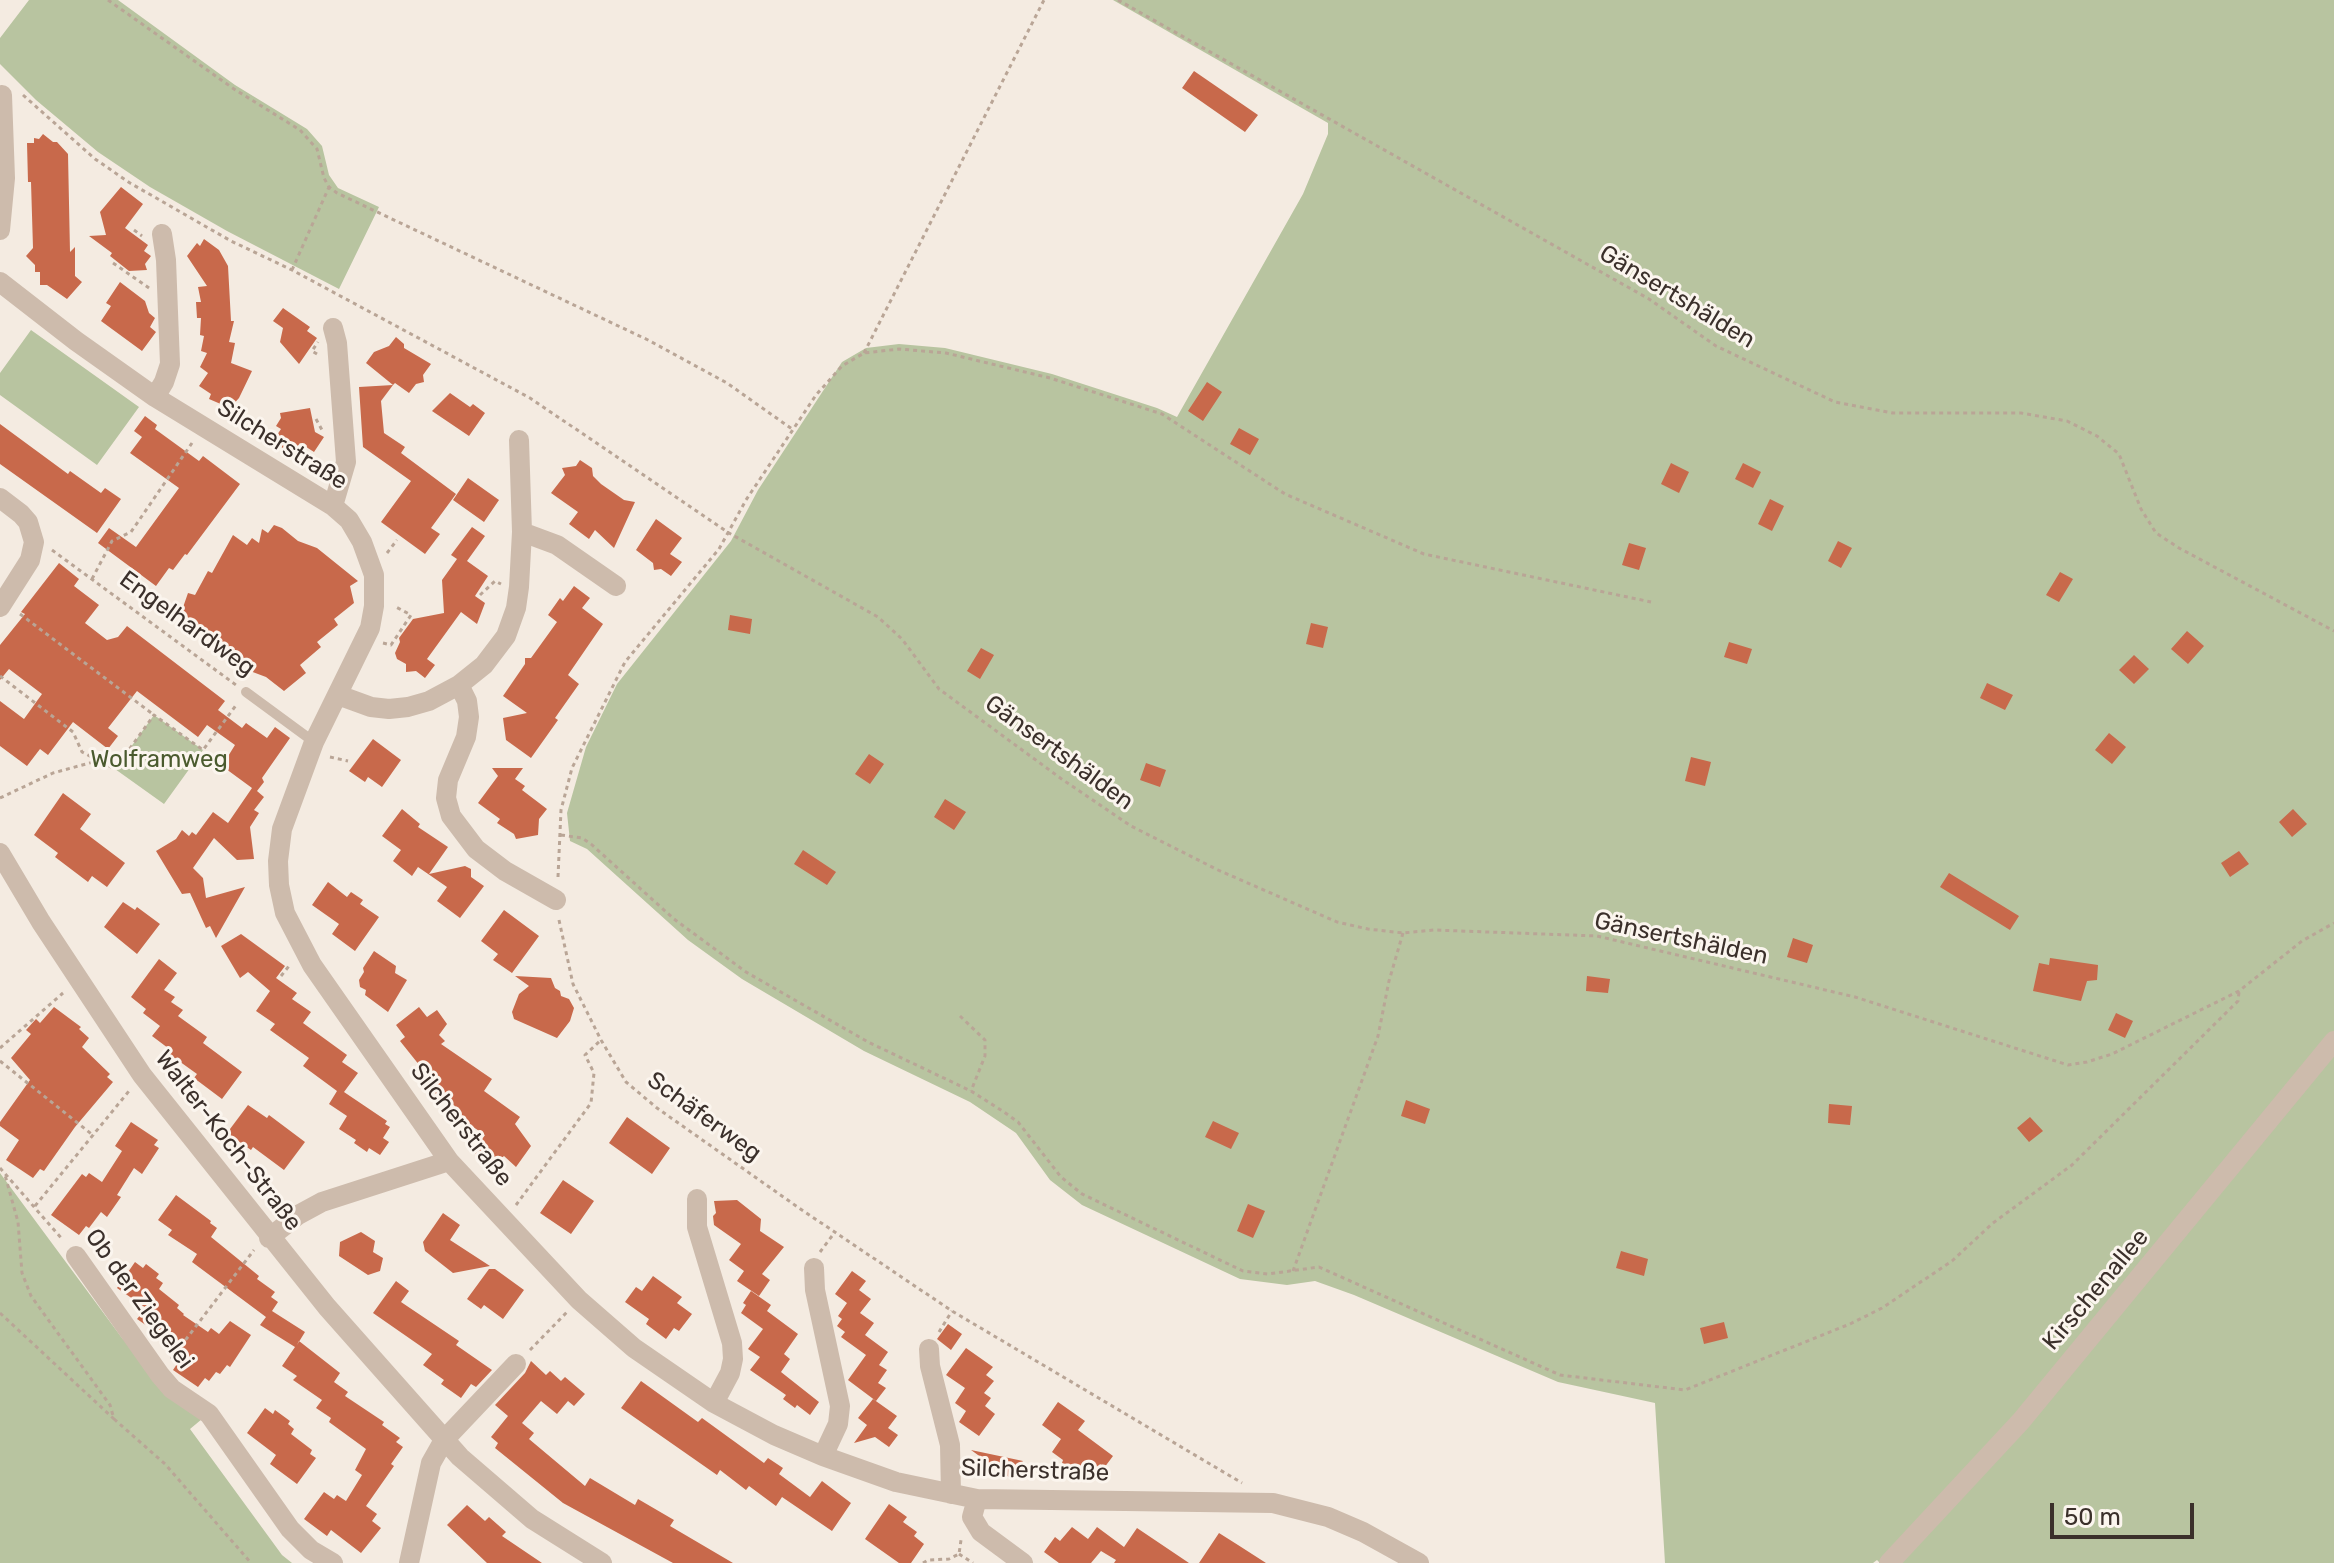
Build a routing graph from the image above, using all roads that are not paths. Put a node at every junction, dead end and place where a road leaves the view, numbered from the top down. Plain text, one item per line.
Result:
1 (11, 94) road end
2 (0, 230) edge
3 (162, 234) dead end
4 (0, 282) edge
5 (333, 328) dead end
6 (155, 397) junction
7 (519, 440) dead end
8 (0, 498) edge
9 (333, 506) junction
10 (522, 532) junction
11 (616, 586) dead end
12 (2, 604) edge
13 (459, 685) junction
14 (246, 692) road end
15 (338, 695) junction
16 (314, 742) junction
17 (0, 853) edge
18 (556, 900) road end
19 (2334, 1041) edge
20 (449, 1161) junction
21 (697, 1199) dead end
22 (268, 1236) junction
23 (76, 1256) road end
24 (814, 1268) dead end
25 (929, 1349) road end
26 (516, 1364) road end
27 (714, 1403) junction
28 (444, 1440) junction
29 (823, 1456) junction
30 (951, 1494) junction
31 (975, 1508) junction
32 (333, 1563) edge
33 (409, 1563) edge
34 (602, 1563) edge
35 (1023, 1563) edge
36 (1419, 1563) edge
37 (1889, 1563) edge

1 - 2 street
3 - 6 street
4 - 6 street, Silcherstraße
5 - 9 street
6 - 9 street, Silcherstraße
7 - 10 street
8 - 12 street
9 - 15 street, Silcherstraße
10 - 11 street
10 - 13 street
13 - 15 street
13 - 18 street
14 - 16 lane, Engelhardweg
15 - 16 street, Silcherstraße
16 - 20 street, Silcherstraße
17 - 22 street, Walter-Koch-Straße
19 - 37 street, Kirschenallee
20 - 22 street
20 - 27 street, Silcherstraße
21 - 27 street
22 - 28 street, Walter-Koch-Straße
23 - 32 street, Ob der Ziegelei
24 - 29 street
25 - 30 street
26 - 28 street
27 - 29 street, Silcherstraße
28 - 33 street
28 - 34 street, Walter-Koch-Straße
29 - 30 street, Silcherstraße
30 - 31 street, Silcherstraße
31 - 35 street
31 - 36 street, Silcherstraße

